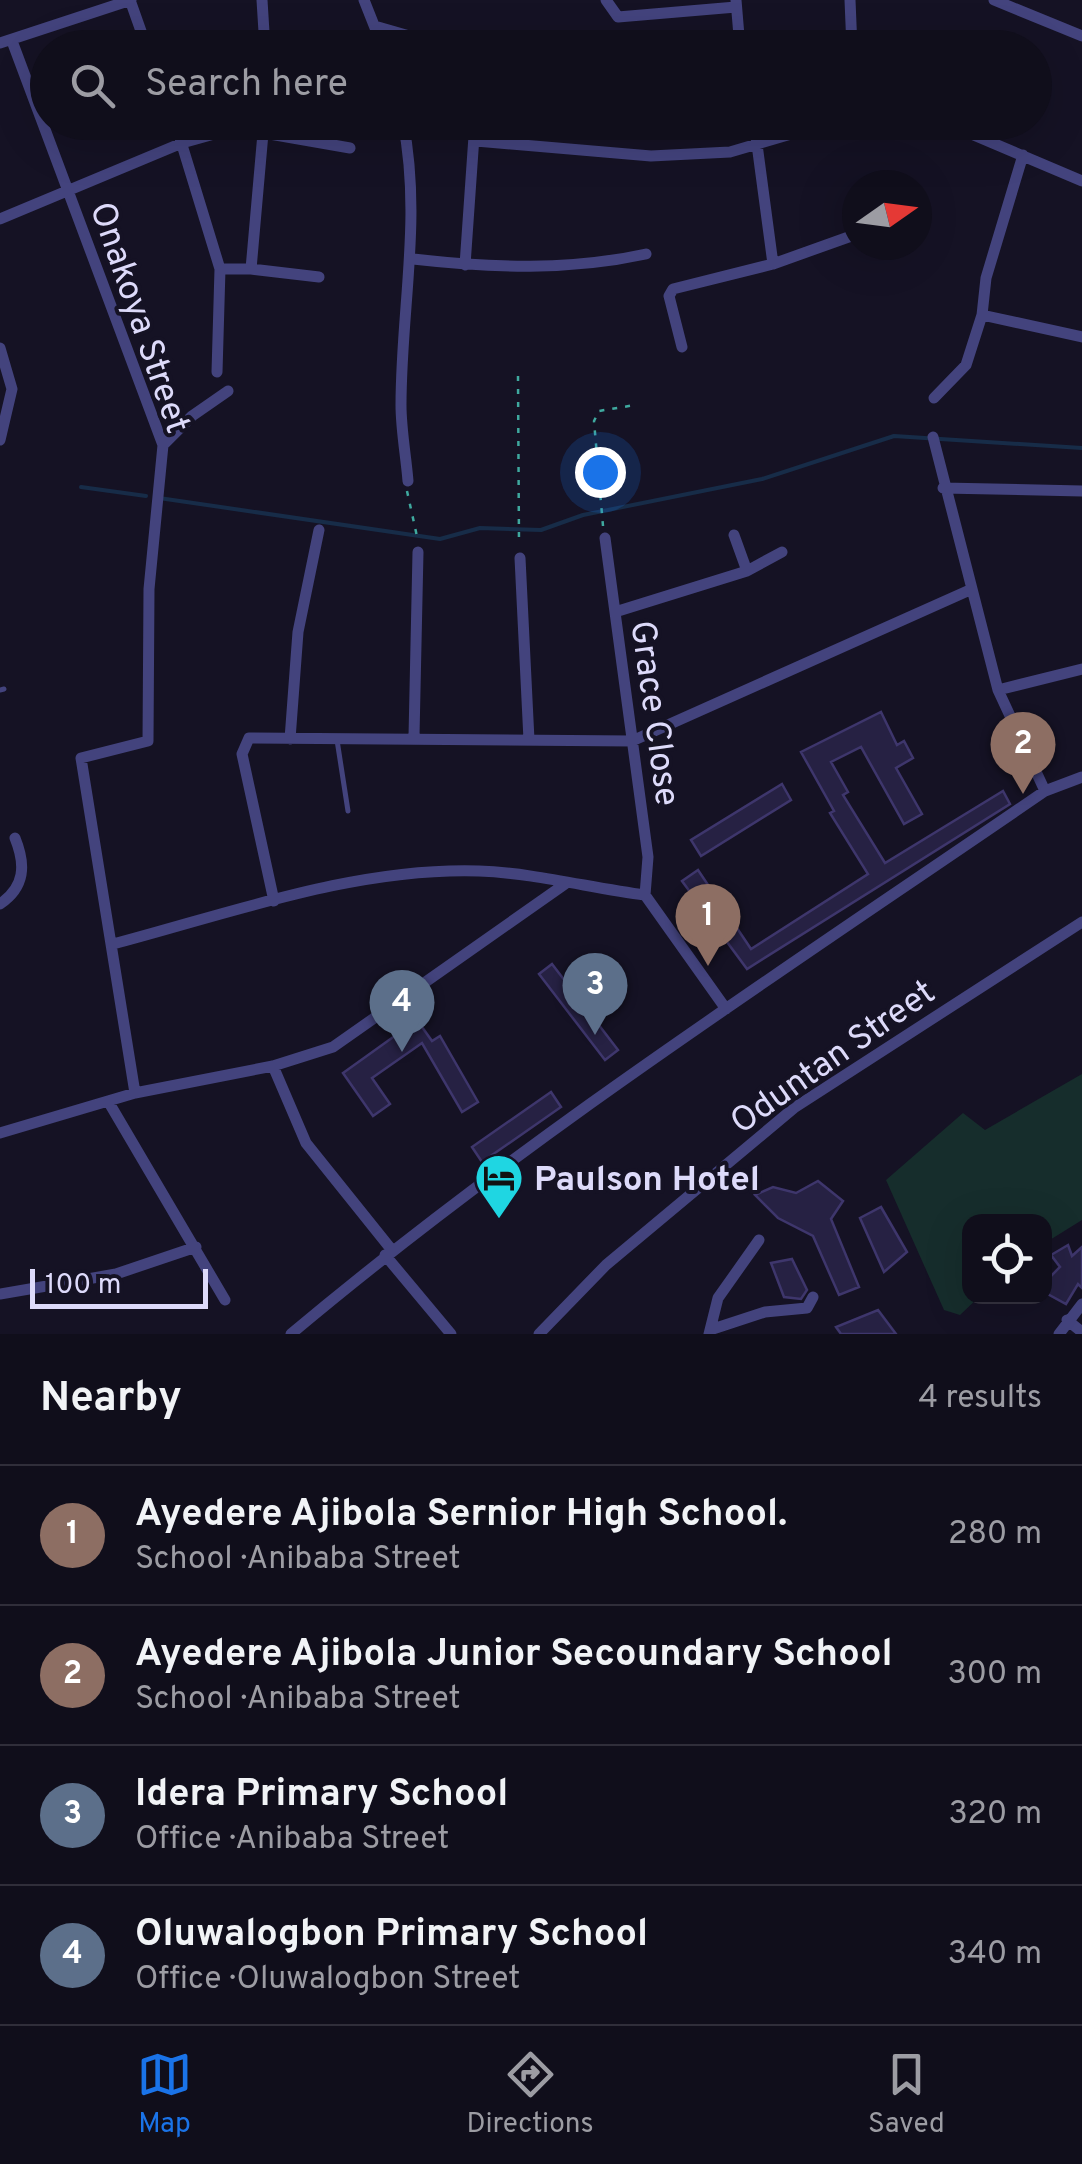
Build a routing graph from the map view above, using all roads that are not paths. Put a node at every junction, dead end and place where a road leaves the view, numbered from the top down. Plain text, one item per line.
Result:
1 (131, 0) edge
2 (262, 0) edge
3 (364, 0) edge
4 (606, 0) edge
5 (850, 0) edge
6 (994, 0) edge
7 (736, 3) edge
8 (378, 27) junction
9 (42, 30) edge
10 (142, 30) edge
11 (264, 30) edge
12 (379, 30) edge
13 (389, 30) edge
14 (738, 30) edge
15 (851, 30) edge
16 (30, 34) edge
17 (1082, 36) edge
18 (6, 42) edge
19 (30, 100) edge
20 (47, 140) edge
21 (181, 140) edge
22 (196, 140) edge
23 (261, 140) edge
24 (318, 140) edge
25 (407, 140) edge
26 (757, 140) edge
27 (771, 140) edge
28 (987, 140) edge
29 (476, 141) joint
30 (182, 143) junction
31 (758, 144) junction
32 (350, 148) dead end
33 (1023, 155) junction
34 (1082, 181) edge
35 (69, 194) junction
36 (0, 219) edge
37 (842, 239) edge
38 (646, 254) dead end
39 (413, 259) junction
40 (773, 264) junction
41 (465, 265) junction
42 (220, 269) junction
43 (251, 269) junction
44 (319, 277) dead end
45 (982, 315) junction
46 (1082, 337) edge
47 (682, 347) dead end
48 (0, 348) edge
49 (217, 372) dead end
50 (228, 391) dead end
51 (934, 398) dead end
52 (934, 437) dead end
53 (0, 440) edge
54 (163, 445) junction
55 (408, 481) road end
56 (943, 488) junction
57 (1082, 490) edge
58 (319, 530) dead end
59 (734, 536) dead end
60 (605, 538) dead end
61 (418, 546) road end
62 (782, 552) dead end
63 (520, 558) dead end
64 (747, 571) junction
65 (972, 589) junction
66 (615, 612) junction
67 (1082, 669) edge
68 (998, 690) junction
69 (414, 736) junction
70 (337, 738) junction
71 (290, 739) junction
72 (529, 740) junction
73 (632, 742) junction
74 (1082, 777) edge
75 (1045, 791) junction
76 (348, 811) dead end
77 (15, 838) dead end
78 (565, 884) junction
79 (646, 896) junction
80 (274, 901) junction
81 (0, 904) edge
82 (1082, 922) edge
83 (113, 944) junction
84 (726, 1009) junction
85 (273, 1066) junction
86 (135, 1094) junction
87 (108, 1102) junction
88 (0, 1133) edge
89 (760, 1240) dead end
90 (196, 1248) junction
91 (388, 1252) junction
92 (0, 1294) edge
93 (813, 1297) dead end
94 (225, 1300) dead end
95 (1082, 1304) edge
96 (1066, 1320) junction
97 (711, 1332) edge
98 (1082, 1332) edge
99 (291, 1334) edge
100 (451, 1334) edge
101 (539, 1334) edge
102 (1059, 1334) edge

1 - 9 street
1 - 10 street
2 - 11 street
3 - 8 street
4 - 7 street
5 - 15 street
6 - 17 street
7 - 14 street
8 - 12 street
8 - 13 street
16 - 18 street
18 - 19 street, Onakoya Street
20 - 35 street, Onakoya Street
21 - 30 street
22 - 30 street
23 - 43 street
24 - 32 street
25 - 39 street
26 - 31 street
27 - 31 street
28 - 33 street
29 - 31 street
29 - 41 street
30 - 35 street
30 - 42 street
31 - 40 street
33 - 34 street
33 - 45 street
35 - 36 street
35 - 54 street, Onakoya Street
37 - 40 street
38 - 41 street
39 - 41 street
39 - 55 street
40 - 47 street
42 - 43 street
42 - 49 street
43 - 44 street
45 - 46 street
45 - 51 street
48 - 53 street
50 - 54 street
52 - 56 street
54 - 83 street, Onakoya Street
56 - 57 street
56 - 65 street
58 - 71 street
59 - 64 street
60 - 66 street, Grace Close
61 - 69 street
62 - 64 street
63 - 72 street
64 - 66 street
65 - 68 street
65 - 73 street
66 - 73 street, Grace Close
67 - 68 street
68 - 75 street
69 - 70 street
69 - 72 street
70 - 71 street
70 - 76 lane
71 - 80 street
72 - 73 street
73 - 79 street, Grace Close
74 - 75 street
75 - 84 street
77 - 81 street
78 - 79 street
78 - 80 street
78 - 85 street
79 - 84 street
80 - 83 street
82 - 101 street, Oduntan Street
83 - 86 street
84 - 91 street
85 - 86 street
85 - 91 street
86 - 87 street
87 - 88 street
87 - 90 street
89 - 97 street
90 - 92 street
90 - 94 street
91 - 99 street
91 - 100 street
93 - 97 street
95 - 96 street
96 - 98 street
96 - 102 street

